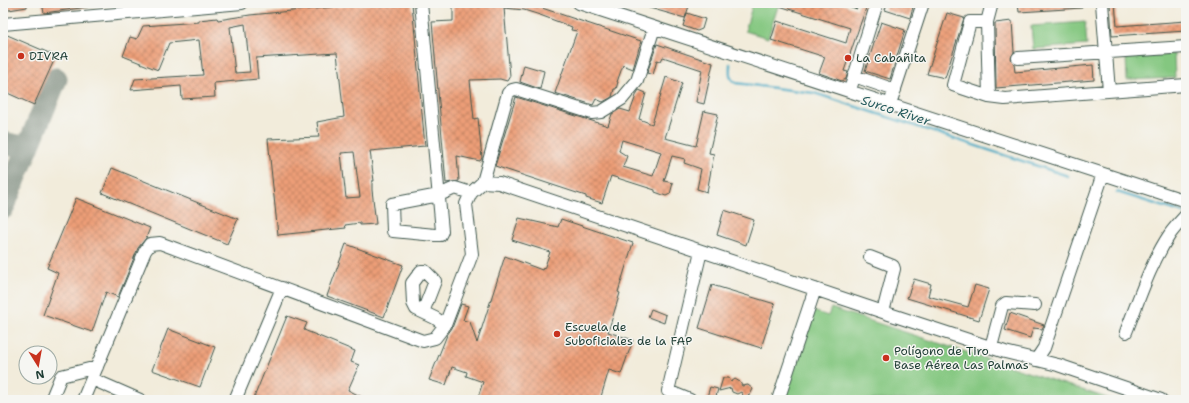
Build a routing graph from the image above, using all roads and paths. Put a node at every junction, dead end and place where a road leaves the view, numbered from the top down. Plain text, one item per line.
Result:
1 (242, 3) edge
2 (421, 3) edge
3 (579, 3) edge
4 (877, 3) edge
5 (923, 3) edge
6 (992, 3) edge
7 (1102, 3) edge
8 (986, 22) junction
9 (3, 24) edge
10 (654, 28) junction
11 (1186, 47) edge
12 (1106, 52) junction
13 (1018, 58) dead end
14 (854, 76) junction
15 (1186, 85) edge
16 (850, 90) junction
17 (895, 90) junction
18 (1109, 91) junction
19 (989, 97) junction
20 (890, 104) junction
21 (1100, 173) junction
22 (483, 182) junction
23 (471, 193) junction
24 (439, 195) junction
25 (1186, 201) edge
26 (1186, 215) edge
27 (701, 251) junction
28 (870, 258) dead end
29 (282, 288) junction
30 (815, 289) junction
31 (1035, 305) dead end
32 (423, 312) dead end
33 (883, 312) junction
34 (444, 325) junction
35 (1126, 332) dead end
36 (992, 347) junction
37 (1033, 359) junction
38 (97, 367) junction
39 (92, 379) junction
40 (51, 400) edge
41 (83, 400) edge
42 (140, 400) edge
43 (235, 400) edge
44 (690, 400) edge
45 (778, 400) edge
46 (1161, 400) edge

1 - 9 street
2 - 24 street
3 - 10 street
4 - 14 street
5 - 17 street
6 - 8 street
7 - 12 street
8 - 19 street
8 - 19 street
10 - 16 street
10 - 22 street
11 - 12 street
12 - 13 street
12 - 18 street
14 - 16 street
14 - 17 street
15 - 18 street
16 - 20 street
17 - 20 street
18 - 19 street
20 - 21 street
21 - 25 street
21 - 37 street
22 - 23 street
22 - 27 street
23 - 24 street
23 - 34 street
24 - 24 street
26 - 35 street
27 - 30 street
27 - 44 street
28 - 33 street
29 - 34 street
29 - 38 street
29 - 43 street
30 - 33 street
30 - 45 street
31 - 36 street
32 - 34 street
33 - 36 street
36 - 37 street
37 - 46 street
38 - 39 street
38 - 40 street
39 - 41 street
39 - 42 street

